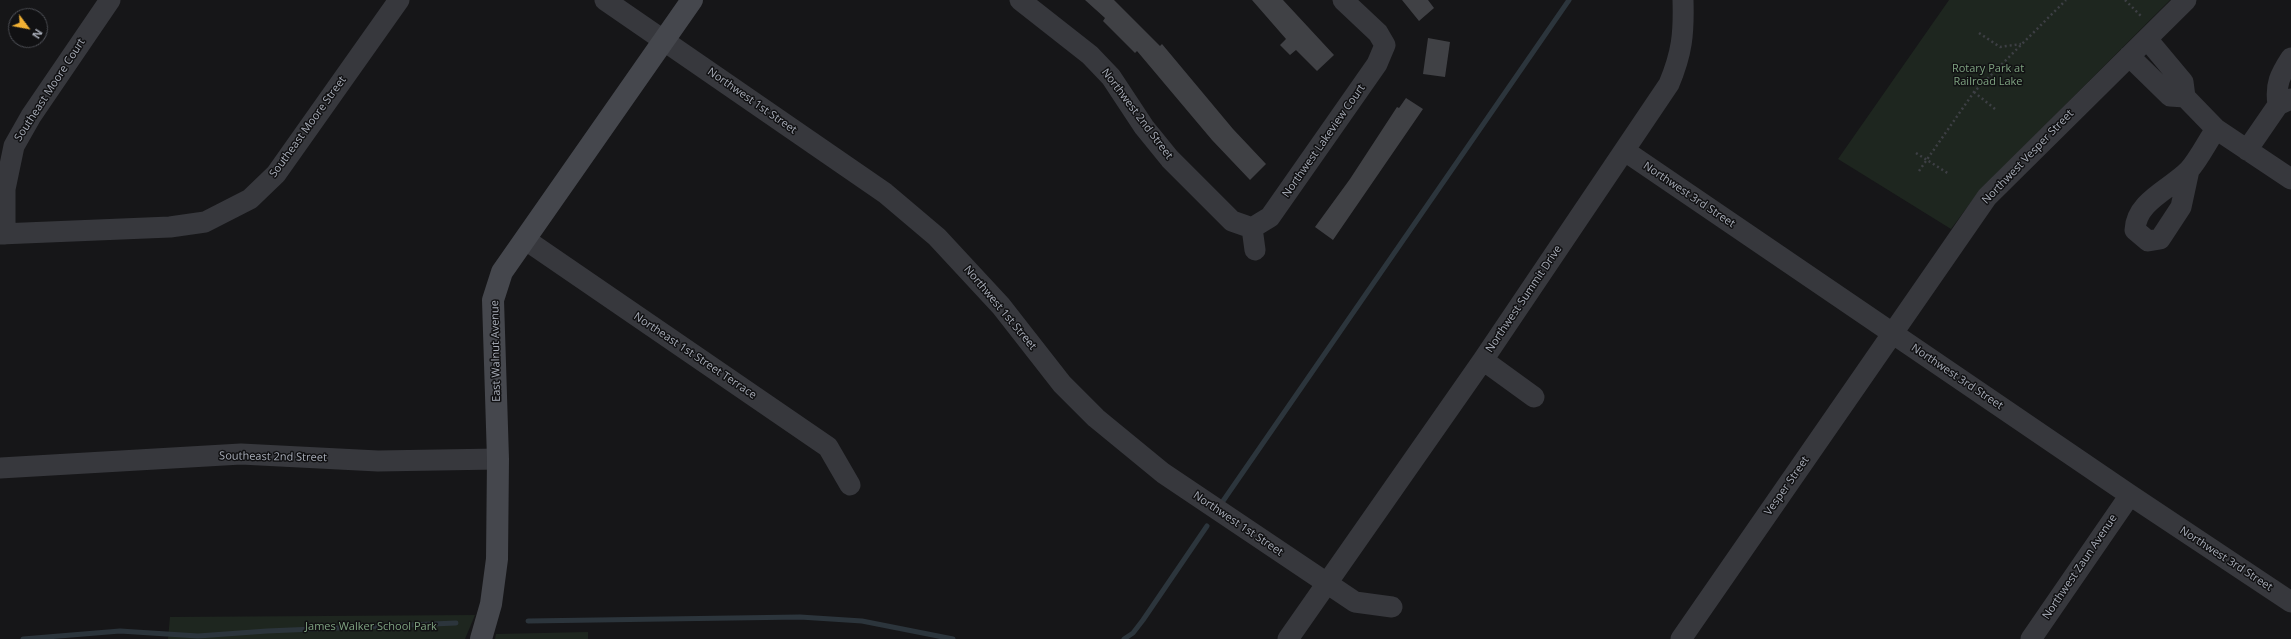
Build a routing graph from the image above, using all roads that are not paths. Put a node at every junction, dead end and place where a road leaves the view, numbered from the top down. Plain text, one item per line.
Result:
1 (110, 0) edge
2 (399, 0) edge
3 (605, 0) edge
4 (692, 0) edge
5 (1020, 0) edge
6 (1343, 0) edge
7 (1682, 0) edge
8 (2186, 0) edge
9 (2146, 30) junction
10 (664, 41) junction
11 (2129, 56) junction
12 (2291, 58) edge
13 (2185, 97) junction
14 (2284, 102) edge
15 (2216, 129) junction
16 (2247, 150) junction
17 (1624, 152) junction
18 (2189, 170) dead end
19 (2291, 179) edge
20 (1252, 228) junction
21 (2, 234) edge
22 (526, 240) junction
23 (1255, 250) dead end
24 (1893, 333) junction
25 (1483, 360) junction
26 (1534, 397) dead end
27 (498, 459) junction
28 (0, 468) edge
29 (850, 485) dead end
30 (2130, 495) junction
31 (1327, 584) junction
32 (2291, 602) edge
33 (1392, 607) dead end
34 (481, 639) edge
35 (1288, 639) edge
36 (1681, 639) edge
37 (2031, 639) edge

1 - 21 street, Southeast Moore Court
2 - 21 street, Southeast Moore Street
3 - 10 street, Northwest 1st Street
4 - 10 street, East Walnut Avenue
5 - 20 street, Northwest 2nd Street
6 - 20 street, Northwest Lakeview Court
7 - 17 street, Northwest Summit Drive
8 - 9 street, Northwest Vesper Street
9 - 11 street, Northwest Vesper Street
9 - 13 street
10 - 22 street, East Walnut Avenue
10 - 31 street, Northwest 1st Street
11 - 13 street
11 - 24 street, Northwest Vesper Street
12 - 14 street
13 - 15 street
14 - 16 street
15 - 16 street
15 - 18 street
16 - 19 street
17 - 24 street, Northwest 3rd Street
17 - 25 street, Northwest Summit Drive
20 - 23 street
22 - 27 street, East Walnut Avenue
22 - 29 street, Northeast 1st Street Terrace
24 - 30 street, Northwest 3rd Street
24 - 36 street, Vesper Street
25 - 26 street
25 - 31 street, Northwest Summit Drive
27 - 28 street, Southeast 2nd Street
27 - 34 street, East Walnut Avenue
30 - 32 street, Northwest 3rd Street
30 - 37 street, Northwest Zaun Avenue
31 - 33 street, Northwest 1st Street
31 - 35 street, Northwest Summit Drive

